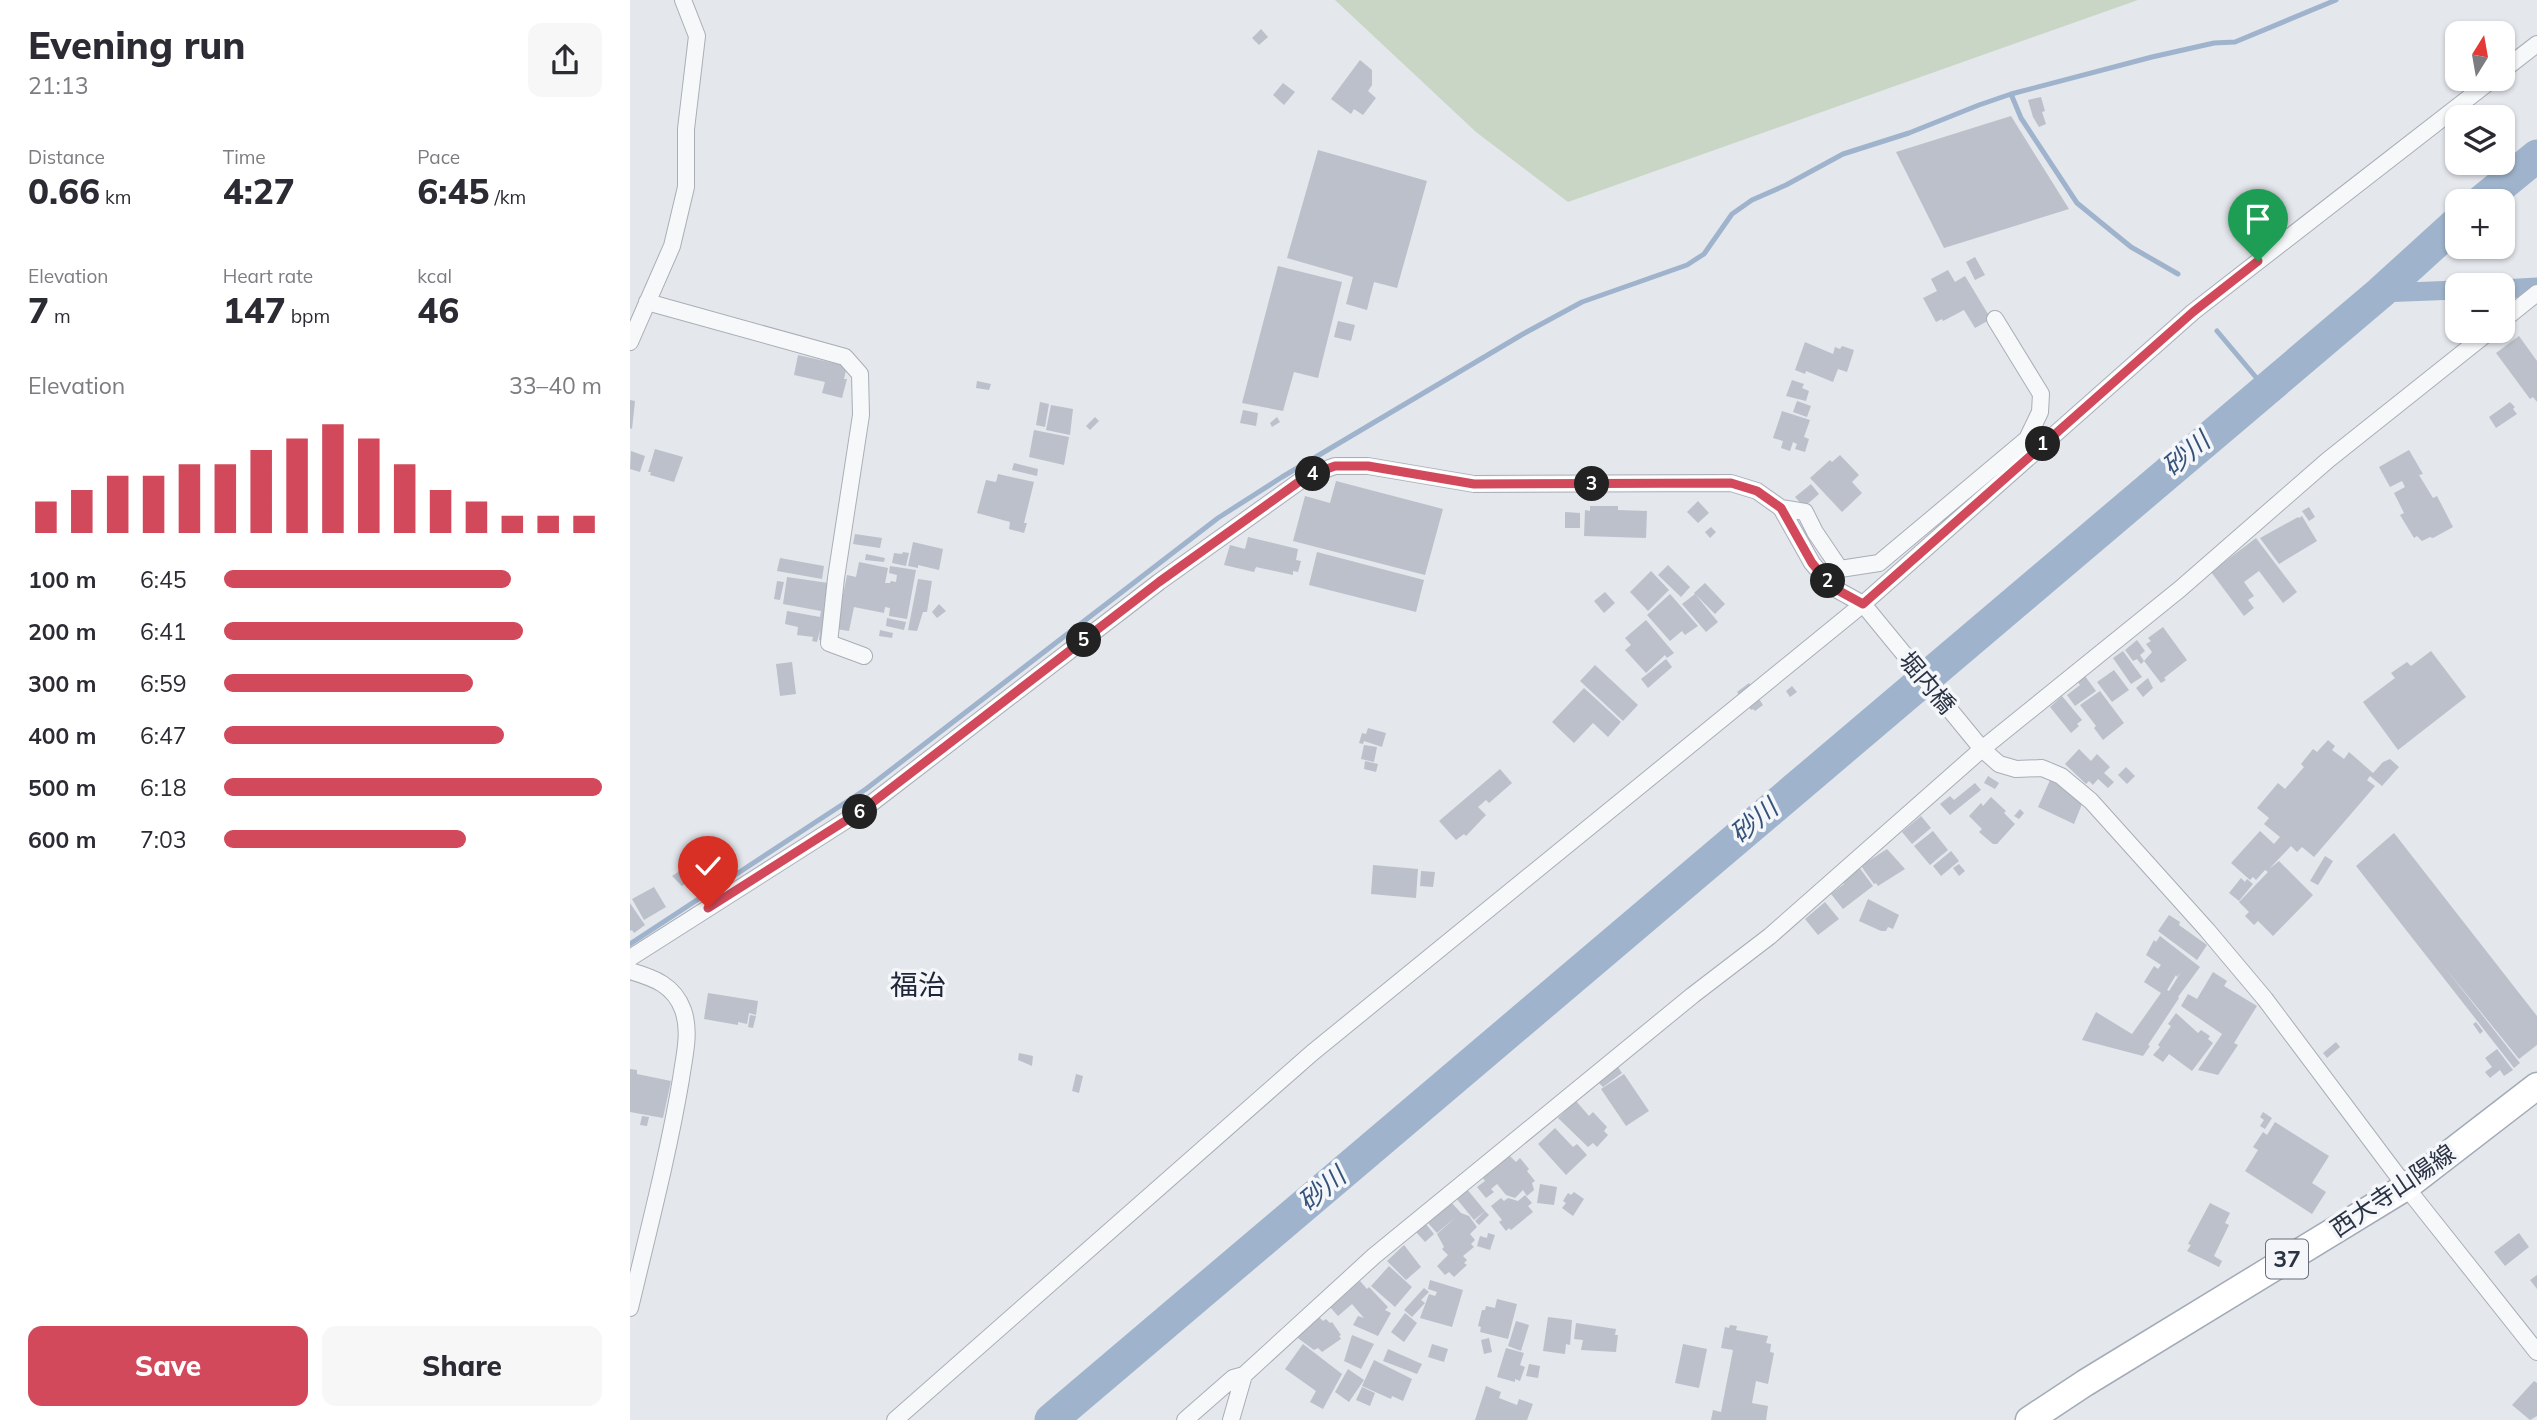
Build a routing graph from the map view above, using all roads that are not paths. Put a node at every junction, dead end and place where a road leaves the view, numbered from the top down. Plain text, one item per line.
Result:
1 (683, 0) edge
2 (2537, 44) edge
3 (2515, 61) edge
4 (2478, 91) edge
5 (2533, 297) edge
6 (647, 302) junction
7 (2515, 311) edge
8 (1995, 319) dead end
9 (630, 342) edge
10 (2475, 343) edge
11 (1781, 508) junction
12 (1868, 610) junction
13 (864, 656) dead end
14 (1982, 749) junction
15 (630, 958) edge
16 (630, 971) edge
17 (2537, 1087) edge
18 (2406, 1187) junction
19 (630, 1308) edge
20 (2537, 1352) edge
21 (1244, 1374) junction
22 (895, 1420) edge
23 (1185, 1420) edge
24 (1231, 1420) edge
25 (2029, 1420) edge

1 - 6 street
2 - 3 street
4 - 12 street
5 - 7 street
6 - 9 street
6 - 13 street
8 - 11 street
10 - 14 street
11 - 12 street
11 - 15 street
12 - 14 street, 堀内橋
12 - 22 street
14 - 18 street, 堀内橋
14 - 21 street
16 - 19 street
17 - 18 main road, 西大寺山陽線 / 37
18 - 20 street, 堀内橋
18 - 25 main road, 西大寺山陽線 / 37
21 - 23 street
21 - 24 street

